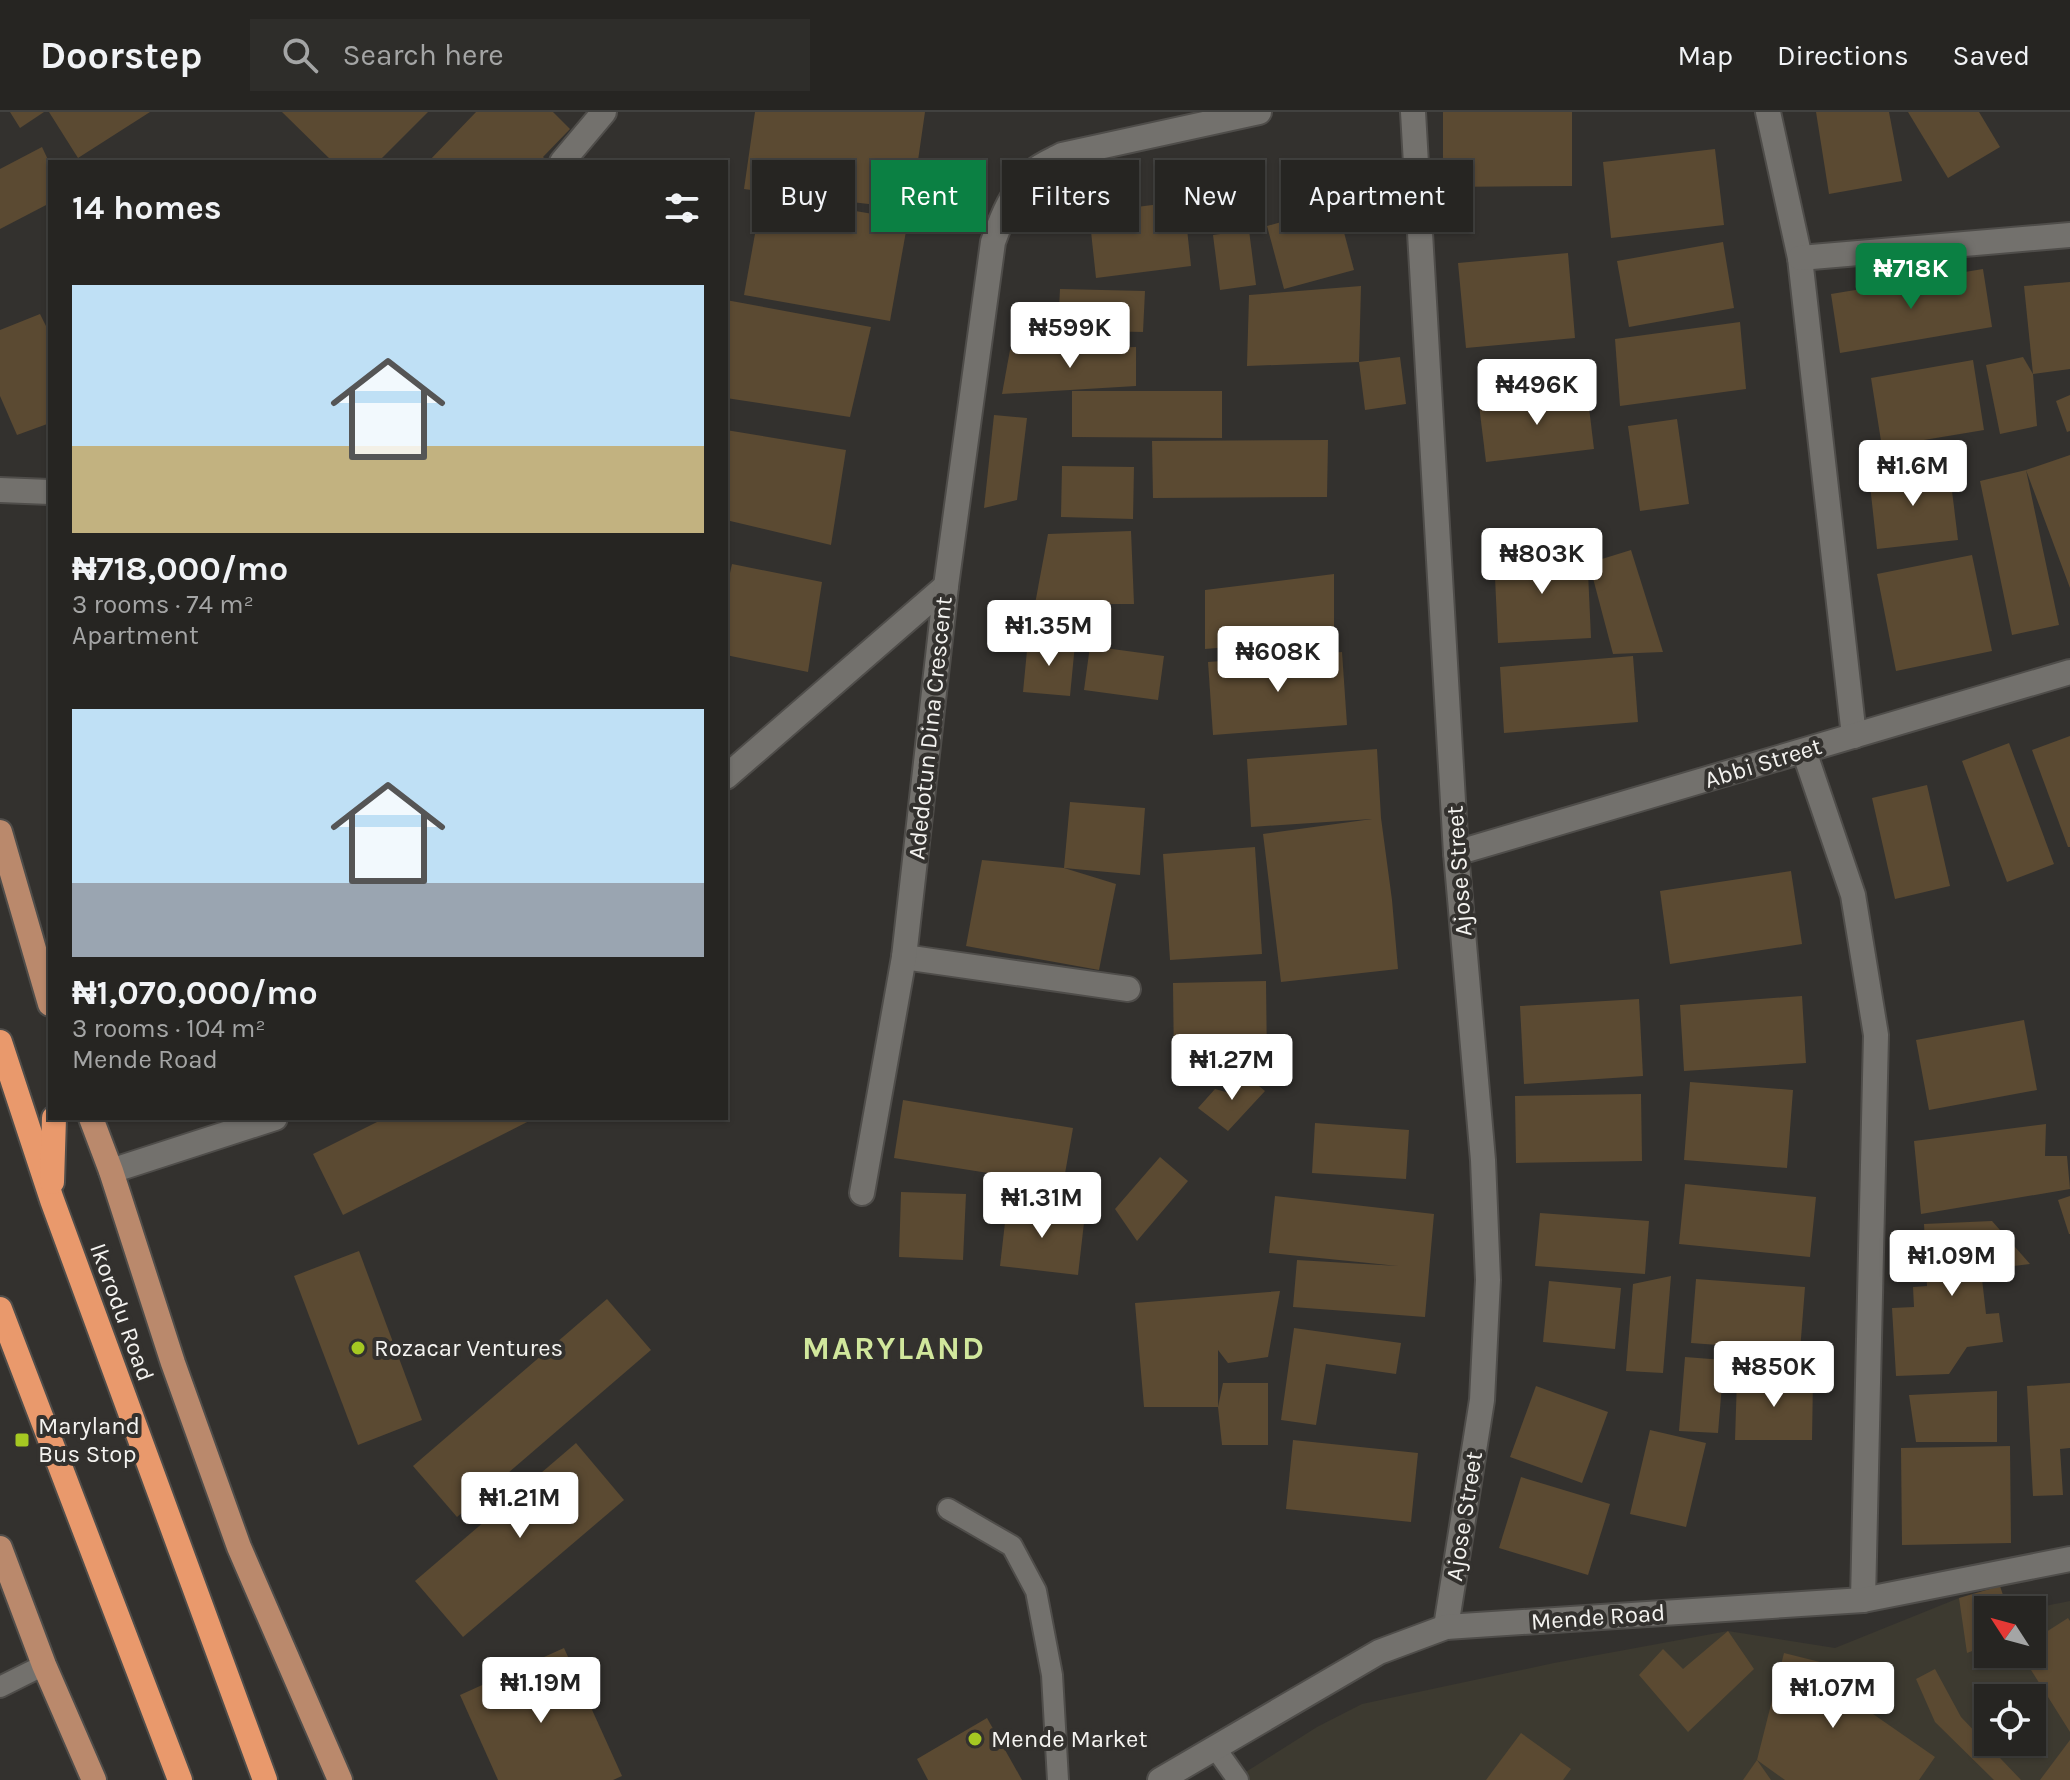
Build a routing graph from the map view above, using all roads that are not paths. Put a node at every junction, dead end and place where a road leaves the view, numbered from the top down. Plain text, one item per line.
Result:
1 (604, 112) edge
2 (1259, 112) edge
3 (1413, 112) edge
4 (1768, 112) edge
5 (564, 160) edge
6 (2070, 235) edge
7 (1800, 258) junction
8 (0, 490) edge
9 (48, 492) edge
10 (946, 586) junction
11 (2070, 672) edge
12 (1854, 736) junction
13 (1804, 751) junction
14 (728, 775) edge
15 (0, 832) edge
16 (1456, 853) junction
17 (904, 957) junction
18 (1128, 989) dead end
19 (48, 997) edge
20 (0, 1042) edge
21 (54, 1120) edge
22 (92, 1120) edge
23 (269, 1120) edge
24 (111, 1171) junction
25 (862, 1193) dead end
26 (52, 1200) junction
27 (0, 1309) edge
28 (6, 1334) edge
29 (948, 1509) dead end
30 (0, 1548) edge
31 (2070, 1559) edge
32 (1863, 1600) junction
33 (1446, 1627) junction
34 (44, 1665) junction
35 (0, 1687) edge
36 (1216, 1749) junction
37 (94, 1780) edge
38 (180, 1780) edge
39 (265, 1780) edge
40 (340, 1780) edge
41 (1058, 1780) edge
42 (1160, 1780) edge
43 (1238, 1780) edge

1 - 5 street
2 - 10 street, Adedotun Dina Crescent
3 - 16 street, Ajose Street
4 - 7 street
6 - 7 street
7 - 12 street
8 - 9 street
10 - 14 street
10 - 17 street, Adedotun Dina Crescent
11 - 12 street, Abbi Street
12 - 13 street, Abbi Street
13 - 16 street, Abbi Street
13 - 32 street
15 - 19 main road
16 - 33 street, Ajose Street
17 - 18 street
17 - 25 street, Adedotun Dina Crescent
20 - 26 highway, Ikorodu Road
21 - 26 highway
22 - 24 main road, Ikorodu Road
23 - 24 street
24 - 40 main road, Ikorodu Road
26 - 39 highway, Ikorodu Road
27 - 28 highway
28 - 38 highway
29 - 41 lane
30 - 34 main road
31 - 32 street, Mende Road
32 - 33 street, Mende Road
33 - 36 street, Mende Road
34 - 35 lane
34 - 37 main road
36 - 42 street, Mende Road
36 - 43 lane

